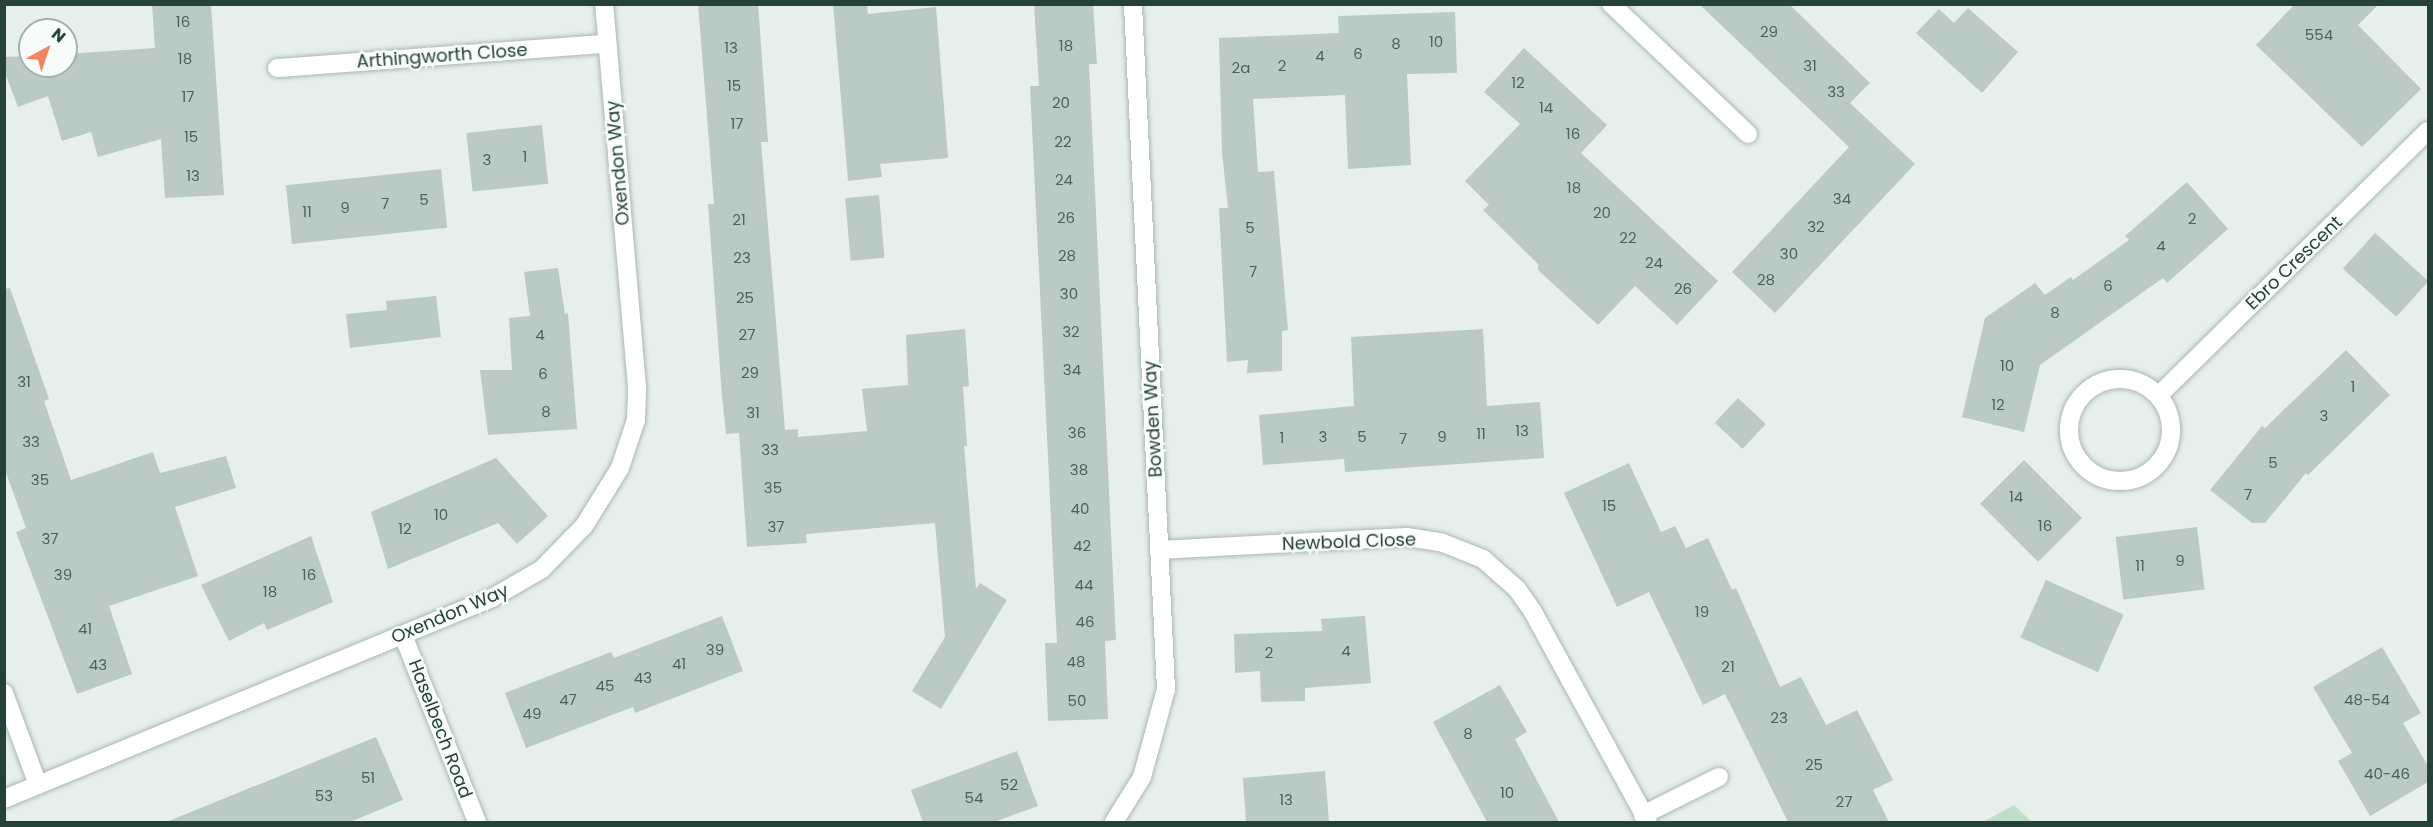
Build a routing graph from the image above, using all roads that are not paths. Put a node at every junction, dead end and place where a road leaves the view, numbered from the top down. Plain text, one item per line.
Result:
1 (604, 4) edge
2 (1133, 4) edge
3 (1611, 4) edge
4 (608, 44) junction
5 (277, 68) dead end
6 (2428, 131) edge
7 (1748, 134) dead end
8 (2159, 395) junction
9 (1159, 550) junction
10 (403, 635) junction
11 (4, 693) edge
12 (1719, 777) dead end
13 (38, 785) junction
14 (4, 799) edge
15 (1646, 819) edge
16 (477, 822) edge
17 (1114, 822) edge

1 - 4 street, Oxendon Way
2 - 9 street, Bowden Way
3 - 7 street
4 - 5 street, Arthingworth Close
4 - 10 street, Oxendon Way
6 - 8 street, Ebro Crescent
8 - 8 street
9 - 15 street, Newbold Close
9 - 17 street, Bowden Way
10 - 13 street, Oxendon Way
10 - 16 street, Haselbech Road
11 - 13 street
12 - 15 street, Newbold Close
13 - 14 street, Oxendon Way

